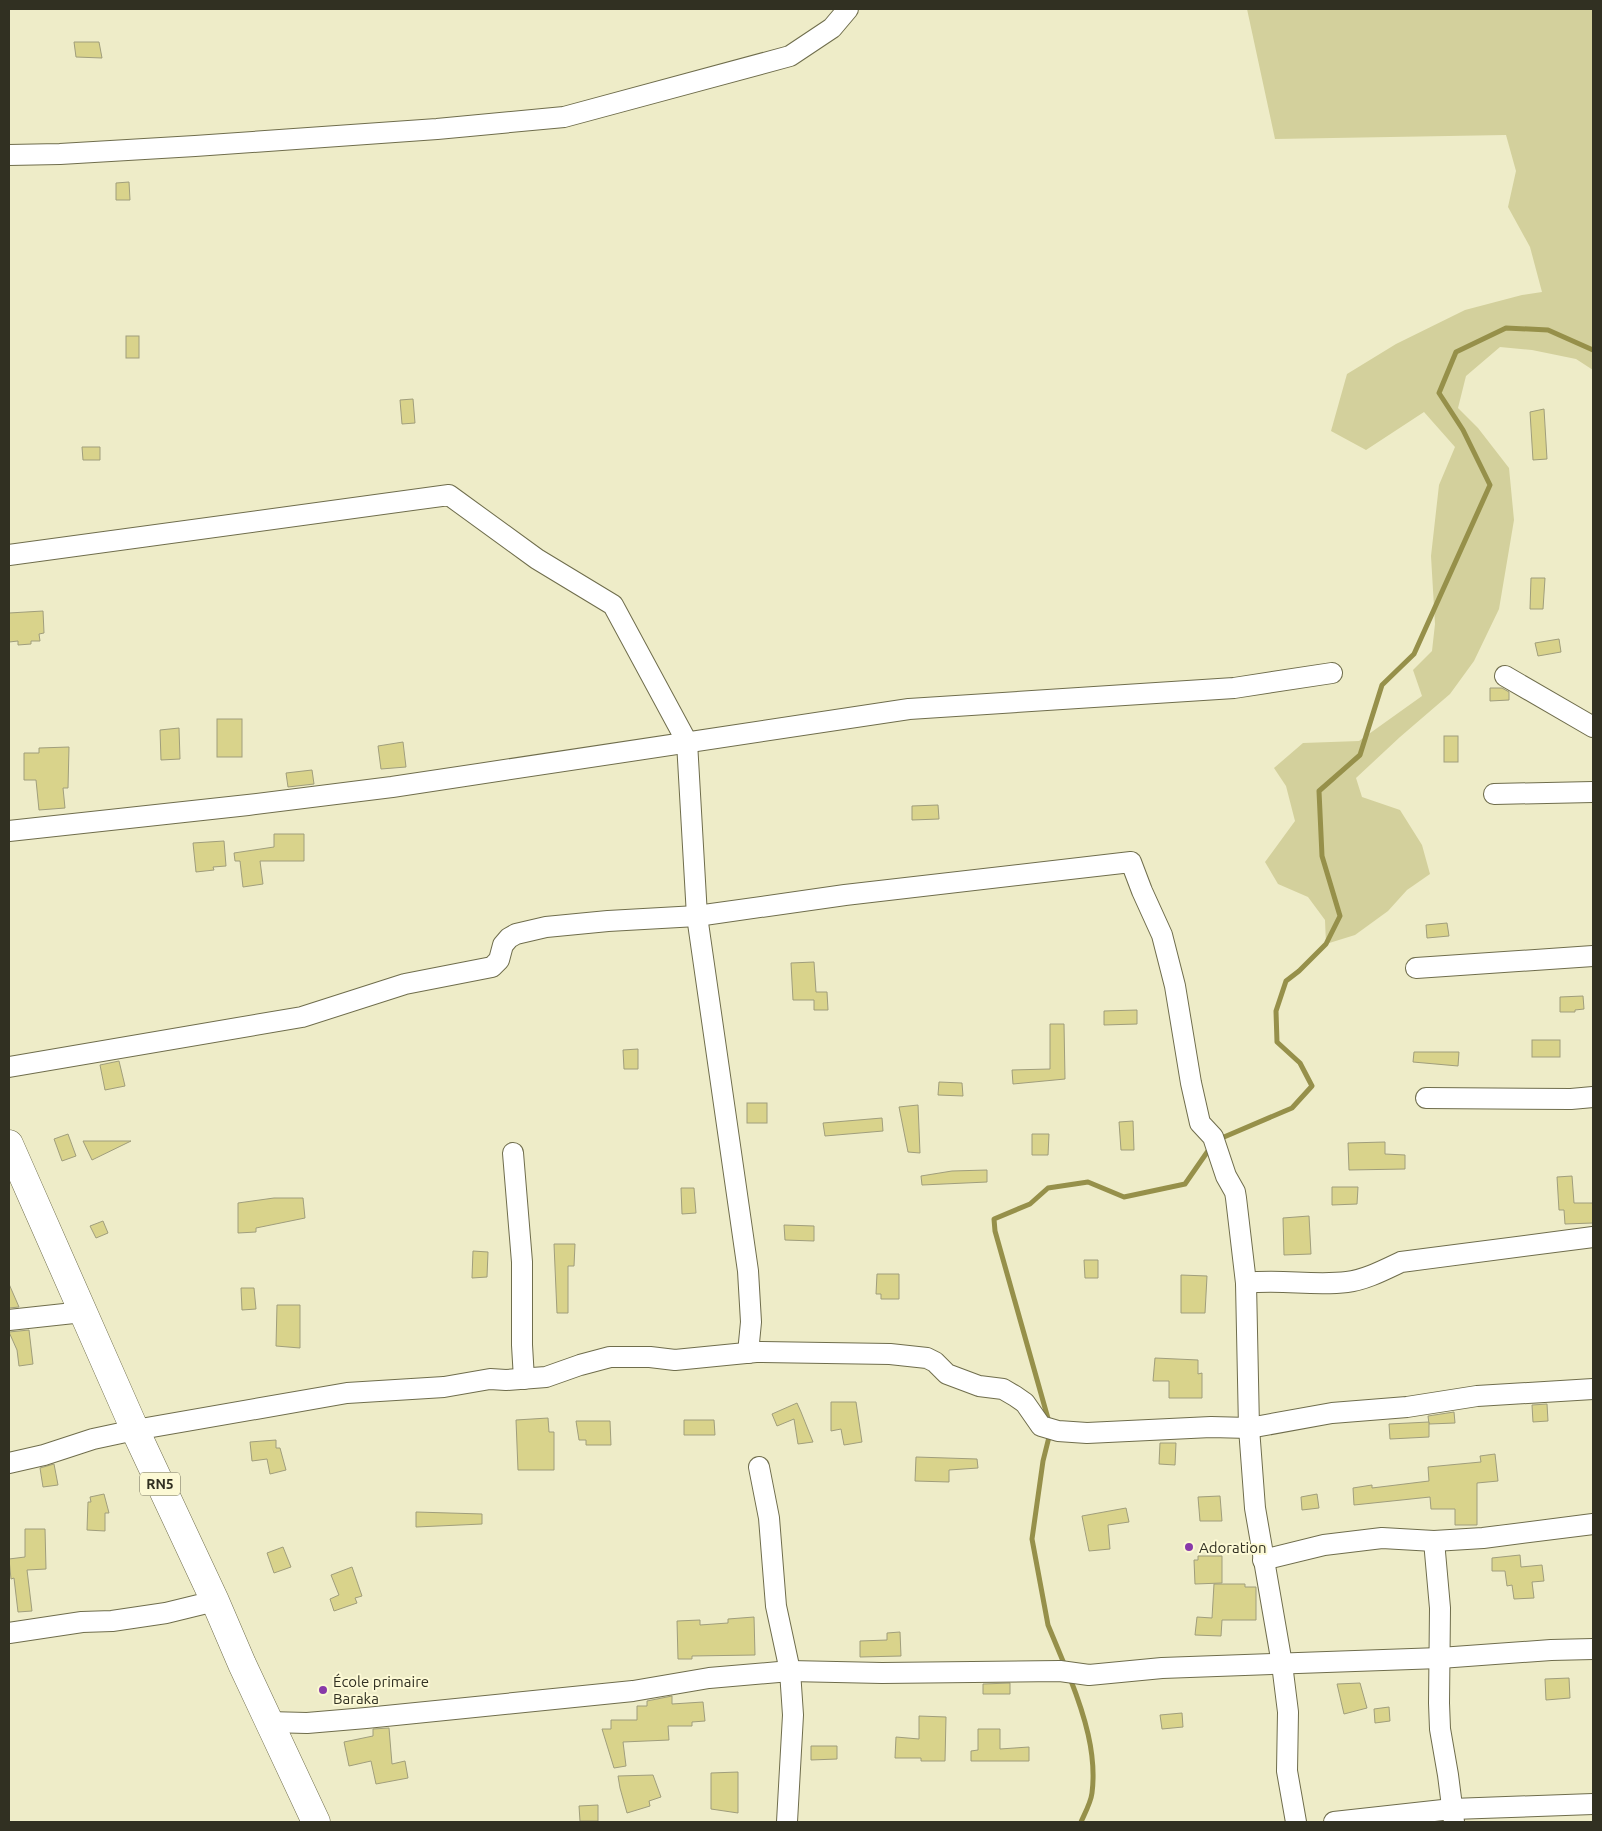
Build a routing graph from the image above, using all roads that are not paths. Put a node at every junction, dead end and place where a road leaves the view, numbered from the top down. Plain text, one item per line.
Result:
1 (848, 9) edge
2 (9, 155) edge
3 (9, 555) edge
4 (1332, 674) dead end
5 (1505, 676) dead end
6 (1593, 727) edge
7 (686, 742) junction
8 (1593, 792) edge
9 (1494, 794) dead end
10 (9, 831) edge
11 (697, 916) junction
12 (1593, 956) edge
13 (1416, 968) dead end
14 (9, 1067) edge
15 (1593, 1097) edge
16 (1426, 1098) dead end
17 (9, 1144) edge
18 (513, 1153) dead end
19 (1593, 1237) edge
20 (1246, 1284) junction
21 (83, 1312) junction
22 (9, 1320) edge
23 (748, 1353) junction
24 (524, 1379) junction
25 (1593, 1390) edge
26 (1249, 1428) junction
27 (136, 1430) junction
28 (9, 1463) edge
29 (759, 1467) dead end
30 (1593, 1524) edge
31 (1434, 1541) junction
32 (1263, 1560) junction
33 (215, 1601) junction
34 (9, 1633) edge
35 (1593, 1649) edge
36 (1440, 1658) junction
37 (1282, 1664) junction
38 (790, 1671) junction
39 (268, 1722) junction
40 (1593, 1804) edge
41 (1453, 1816) edge
42 (316, 1822) edge
43 (787, 1822) edge
44 (1296, 1822) edge
45 (1334, 1822) edge

1 - 2 street
3 - 7 street
4 - 7 street
5 - 6 street
7 - 10 street
7 - 11 street
8 - 9 street
11 - 14 street
11 - 20 street
11 - 23 street
12 - 13 street
15 - 16 street
17 - 21 highway, RN5
18 - 24 street
19 - 20 street
20 - 26 street
21 - 22 street
21 - 27 highway, RN5
23 - 24 street
23 - 26 street
24 - 27 street
25 - 26 street
26 - 32 street
27 - 28 street
27 - 33 highway, RN5
29 - 38 street
30 - 31 street
31 - 32 street
31 - 36 street
32 - 37 street
33 - 34 street
33 - 39 highway, RN5
35 - 36 street
36 - 37 street
36 - 41 street
37 - 38 street
37 - 44 street
38 - 39 street
38 - 43 street
39 - 42 highway, RN5
40 - 41 street
41 - 45 street

